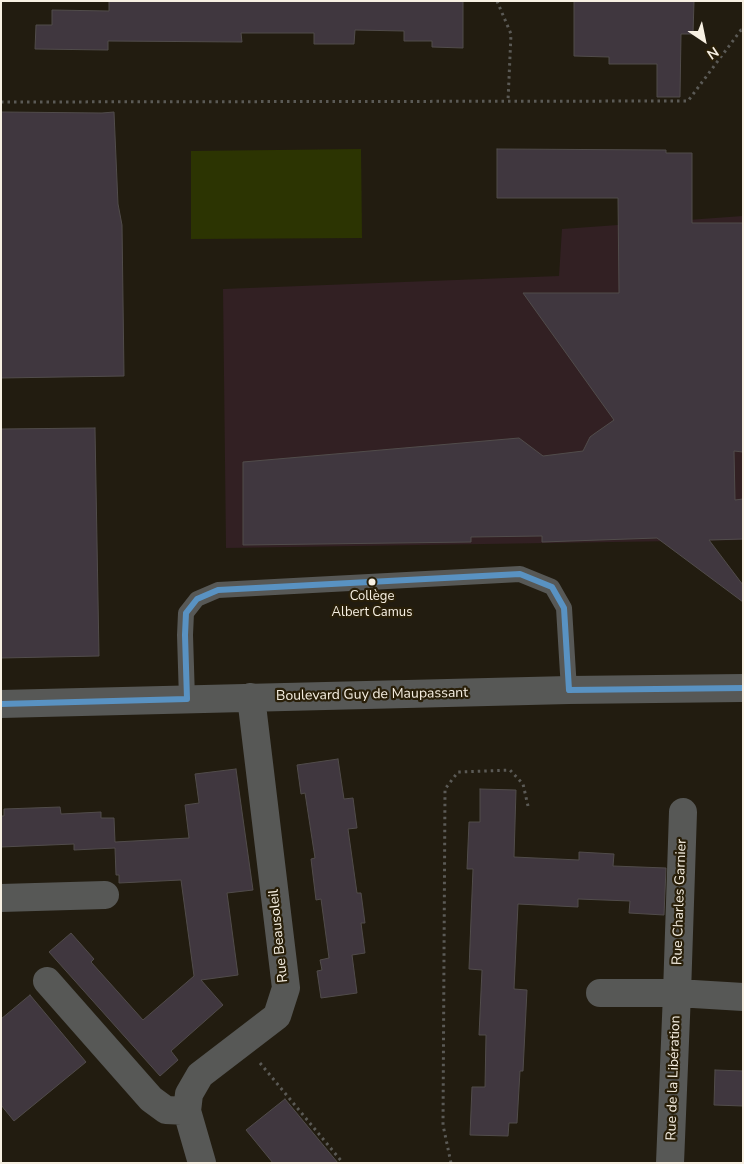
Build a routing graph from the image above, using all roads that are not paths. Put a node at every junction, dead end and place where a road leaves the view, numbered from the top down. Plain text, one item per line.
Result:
1 (743, 688) edge
2 (569, 690) junction
3 (251, 697) junction
4 (187, 699) junction
5 (1, 704) edge
6 (683, 812) dead end
7 (105, 895) dead end
8 (1, 898) edge
9 (47, 981) dead end
10 (600, 993) dead end
11 (677, 993) junction
12 (743, 997) edge
13 (187, 1111) junction
14 (202, 1163) edge
15 (670, 1163) edge

1 - 2 street, Boulevard Guy de Maupassant
2 - 3 street, Boulevard Guy de Maupassant
2 - 4 lane
3 - 4 street, Boulevard Guy de Maupassant
3 - 13 street, Rue Beausoleil
4 - 5 street, Boulevard Guy de Maupassant
6 - 11 street, Rue Charles Garnier
7 - 8 street
9 - 13 street
10 - 11 street
11 - 12 street
11 - 15 street, Rue de la Libération
13 - 14 street

